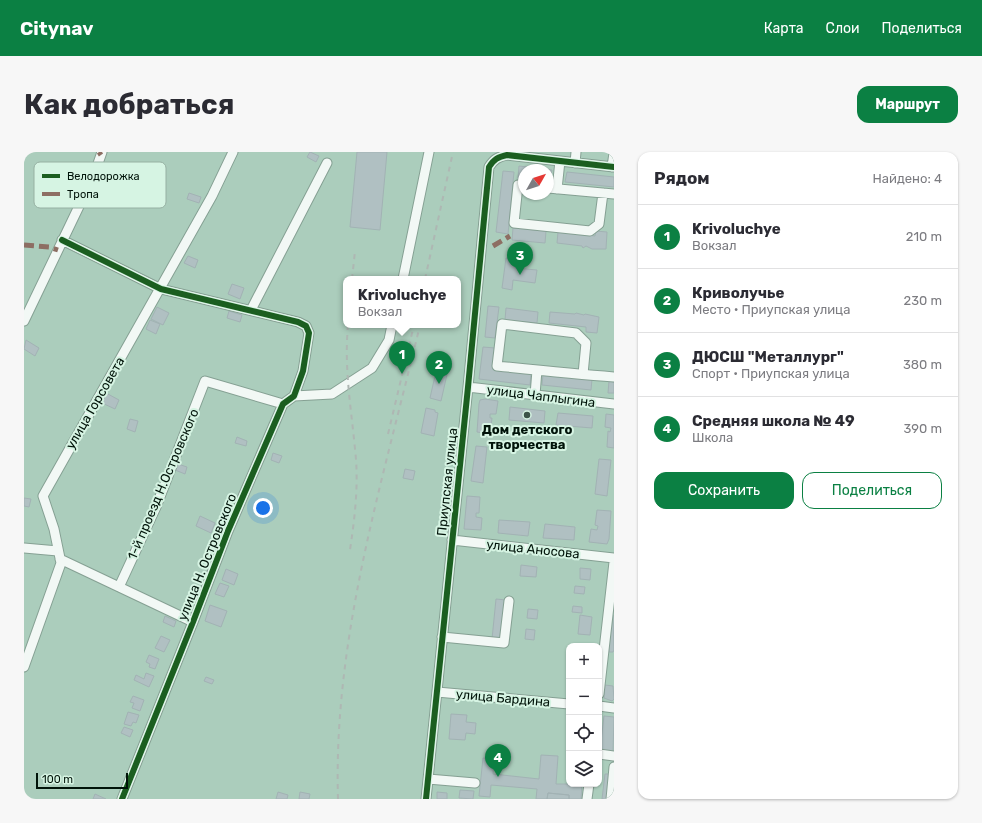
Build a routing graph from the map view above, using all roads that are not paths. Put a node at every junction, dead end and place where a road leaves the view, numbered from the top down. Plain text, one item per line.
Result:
1 (102, 152) edge
2 (232, 152) edge
3 (429, 152) edge
4 (576, 152) edge
5 (614, 153) edge
6 (498, 154) edge
7 (525, 154) edge
8 (557, 158) edge
9 (99, 162) edge
10 (327, 163) dead end
11 (575, 163) junction
12 (613, 167) edge
13 (554, 180) edge
14 (518, 185) edge
15 (554, 188) edge
16 (603, 193) junction
17 (614, 194) edge
18 (78, 208) edge
19 (62, 240) junction
20 (404, 276) edge
21 (161, 289) junction
22 (251, 310) junction
23 (24, 321) edge
24 (391, 328) edge
25 (537, 370) junction
26 (583, 374) junction
27 (614, 377) edge
28 (468, 387) junction
29 (535, 395) junction
30 (294, 396) junction
31 (283, 404) junction
32 (614, 404) edge
33 (452, 540) junction
34 (24, 548) edge
35 (59, 555) junction
36 (614, 558) edge
37 (614, 562) edge
38 (119, 588) junction
39 (509, 601) dead end
40 (193, 622) junction
41 (442, 637) junction
42 (24, 667) edge
43 (601, 679) edge
44 (437, 692) junction
45 (566, 704) edge
46 (602, 706) edge
47 (614, 708) edge
48 (602, 754) edge
49 (614, 756) edge
50 (614, 767) edge
51 (428, 779) junction
52 (475, 783) dead end
53 (589, 787) edge
54 (122, 799) edge
55 (426, 799) edge
56 (587, 799) edge
57 (611, 799) edge

1 - 9 street
2 - 21 street, улица Горсовета
3 - 20 street
4 - 11 street
5 - 12 street
6 - 7 street
6 - 28 street, Приупская улица
7 - 8 street
8 - 11 street
8 - 13 street
10 - 22 street
11 - 12 street
14 - 16 street
15 - 16 street
16 - 17 street
18 - 19 street
19 - 21 street
19 - 23 street
21 - 22 street
21 - 35 street, улица Горсовета
22 - 30 street
24 - 30 street
25 - 26 street
25 - 26 street
25 - 29 street
26 - 27 street
28 - 29 street, улица Чаплыгина
28 - 33 street, Приупская улица
29 - 32 street, улица Чаплыгина
30 - 31 street
31 - 38 street, 1-й проезд Н.Островского
31 - 40 street, улица Н. Островского
33 - 36 street, улица Аносова
33 - 41 street, Приупская улица
34 - 35 street
35 - 38 street
35 - 42 street, улица Горсовета
37 - 43 street
38 - 40 street
39 - 41 street
40 - 54 street, улица Н. Островского
41 - 44 street, Приупская улица
44 - 45 street, улица Бардина
44 - 51 street, Приупская улица
46 - 47 street
48 - 49 street
50 - 57 street
51 - 52 street
51 - 55 street, Приупская улица
53 - 56 street

